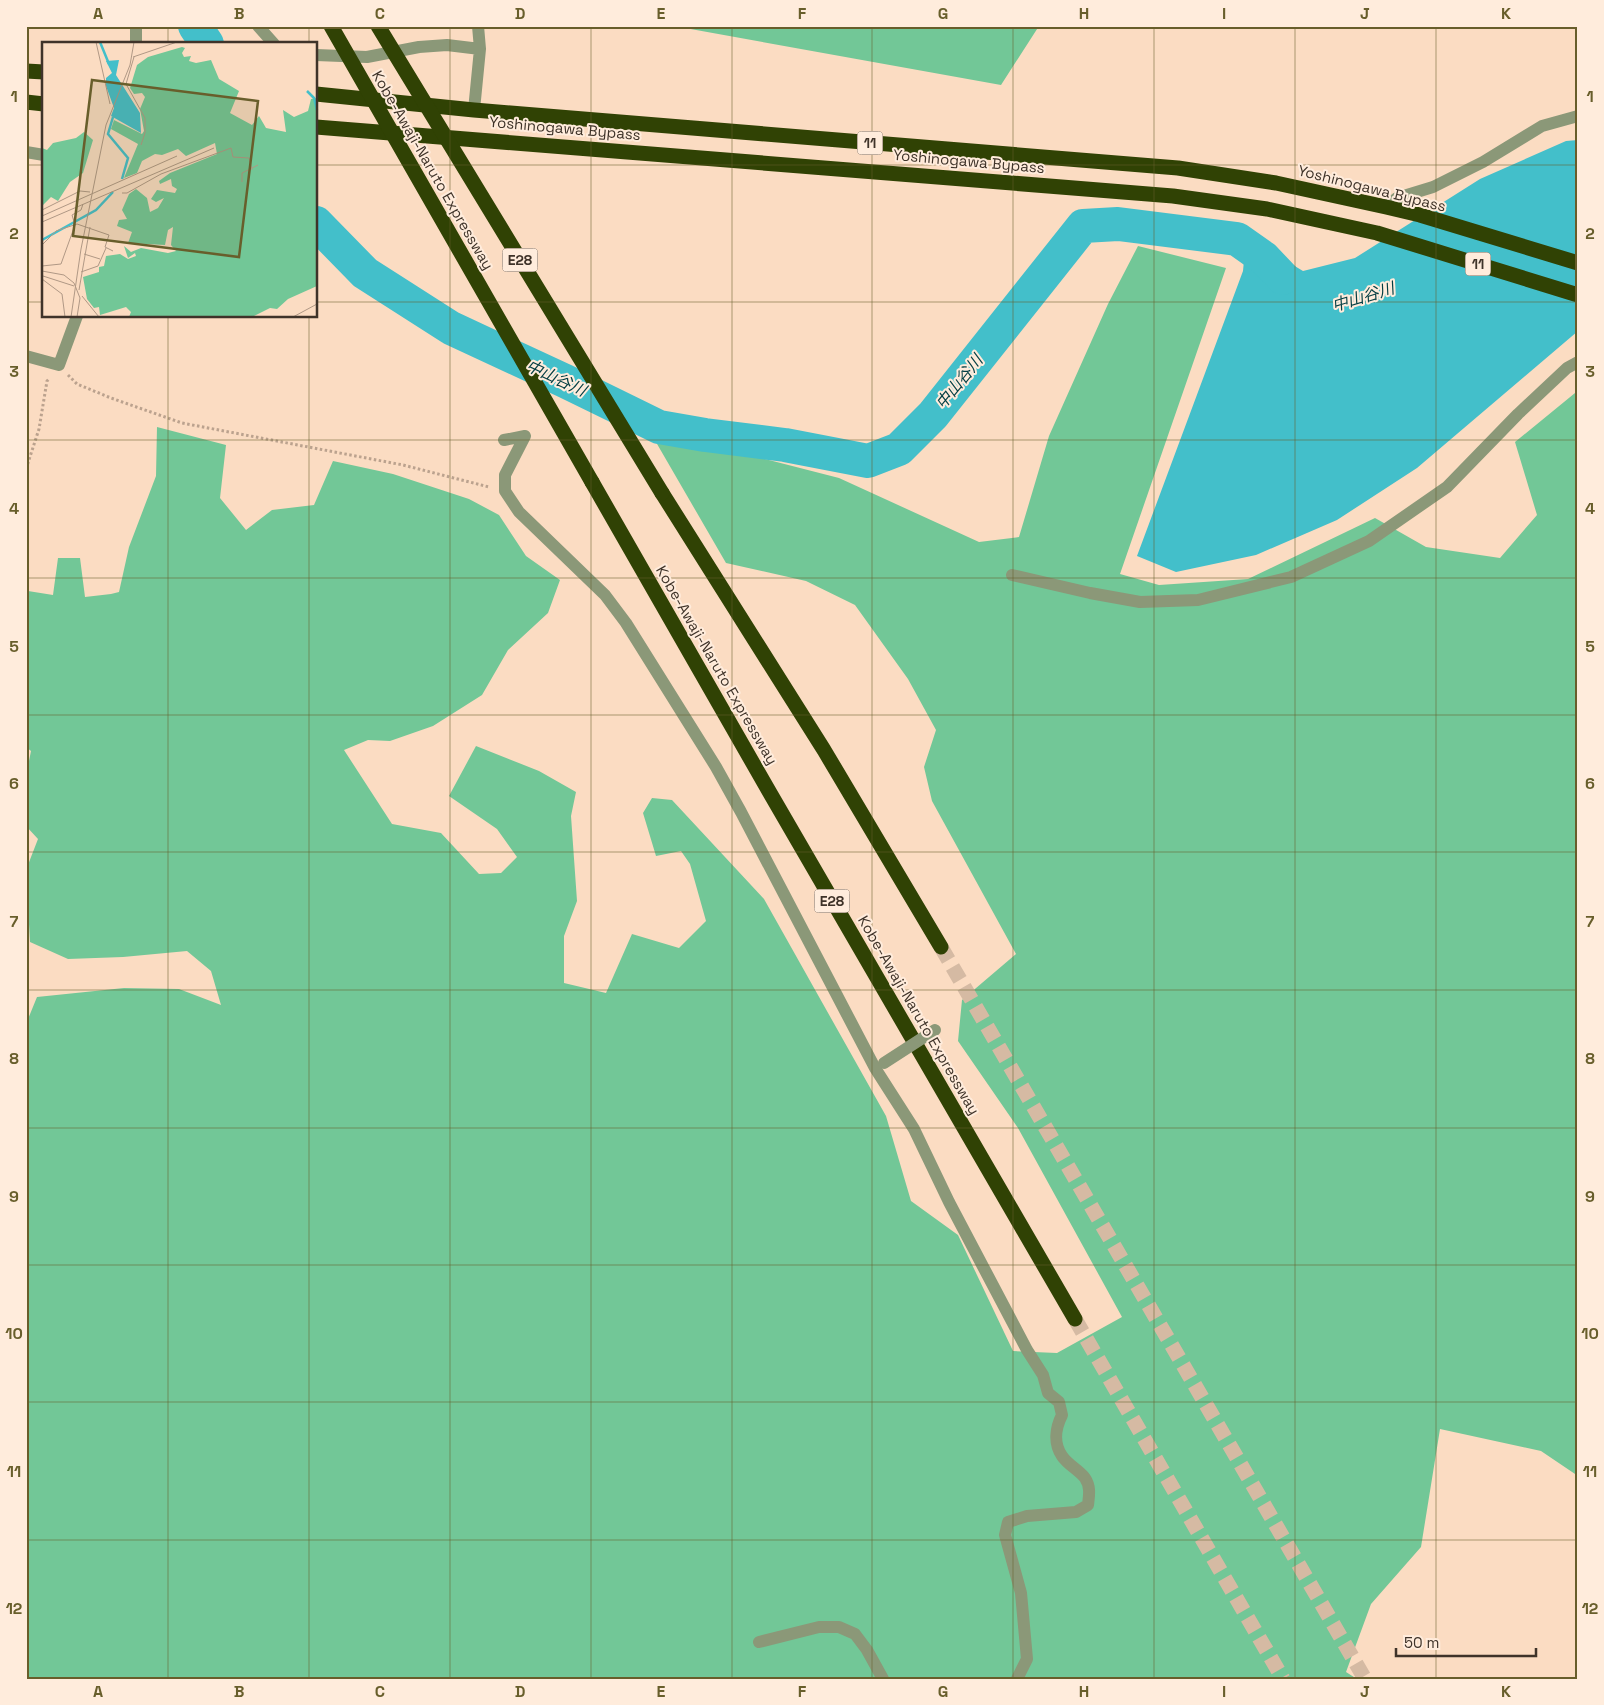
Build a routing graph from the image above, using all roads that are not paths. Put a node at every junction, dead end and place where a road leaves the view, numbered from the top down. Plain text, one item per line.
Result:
1 (136, 26) edge
2 (258, 26) edge
3 (331, 26) edge
4 (378, 26) edge
5 (478, 26) edge
6 (136, 42) edge
7 (272, 42) edge
8 (480, 49) junction
9 (318, 54) edge
10 (26, 71) edge
11 (42, 72) edge
12 (318, 94) edge
13 (26, 102) edge
14 (42, 104) edge
15 (474, 110) junction
16 (1578, 116) edge
17 (318, 126) edge
18 (26, 152) edge
19 (42, 155) edge
20 (1386, 207) junction
21 (1578, 263) edge
22 (1578, 295) edge
23 (76, 318) edge
24 (26, 356) edge
25 (1578, 362) edge
26 (504, 440) dead end
27 (1012, 574) dead end
28 (941, 947) tunnel mouth
29 (935, 1030) dead end
30 (880, 1065) junction
31 (1075, 1319) tunnel mouth
32 (760, 1642) dead end
33 (883, 1679) edge
34 (1017, 1679) edge

1 - 6 street
2 - 7 street
3 - 31 highway, Kobe-Awaji-Naruto Expressway / E28, bridge
4 - 28 highway, Kobe-Awaji-Naruto Expressway / E28, bridge
5 - 8 street
8 - 9 street
8 - 15 street
10 - 11 highway
12 - 15 highway, Yoshinogawa Bypass / 11
13 - 14 highway
15 - 20 highway, Yoshinogawa Bypass / 11
16 - 20 street
17 - 22 highway, Yoshinogawa Bypass / 11
18 - 19 street
20 - 21 highway, Yoshinogawa Bypass / 11
23 - 24 street
25 - 27 street
26 - 30 street
29 - 30 street, bridge
30 - 34 street
32 - 33 street

